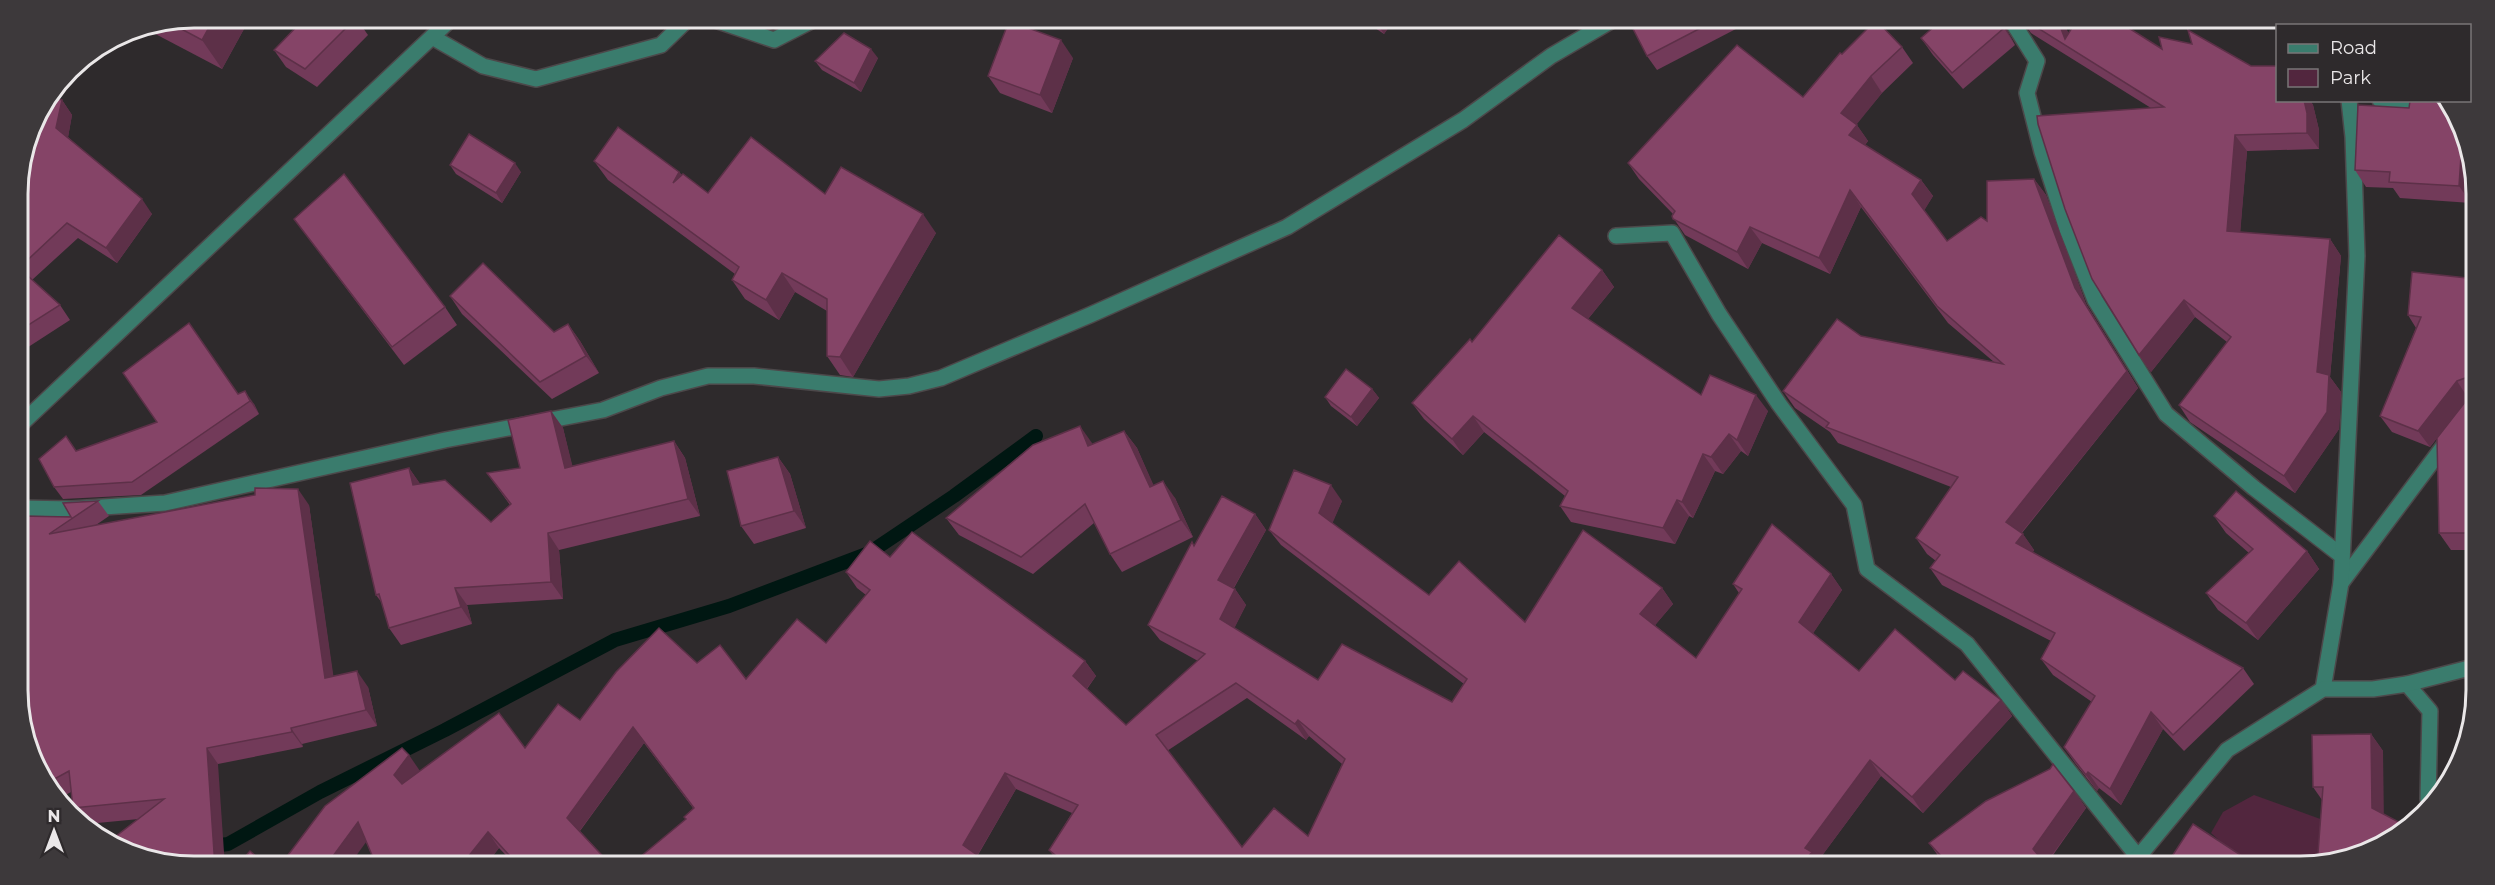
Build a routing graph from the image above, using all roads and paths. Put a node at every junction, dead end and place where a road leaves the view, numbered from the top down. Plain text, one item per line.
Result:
1 (442, 28) edge
2 (679, 28) edge
3 (739, 28) edge
4 (797, 28) edge
5 (1599, 28) edge
6 (2016, 28) edge
7 (432, 38) junction
8 (2349, 102) edge
9 (2386, 102) edge
10 (2444, 110) edge
11 (1616, 236) dead end
12 (29, 417) edge
13 (2455, 431) edge
14 (28, 508) edge
15 (2342, 556) junction
16 (2341, 583) junction
17 (2466, 669) edge
18 (2407, 684) junction
19 (2322, 689) junction
20 (2428, 796) edge
21 (2129, 856) edge
22 (2139, 856) edge

1 - 7 street
2 - 7 street
3 - 4 street
5 - 14 street
6 - 15 street
7 - 12 street
8 - 15 street
9 - 10 street
11 - 21 street
13 - 16 street
15 - 16 street
16 - 19 street
17 - 18 street
18 - 19 street
18 - 20 street
19 - 22 street

